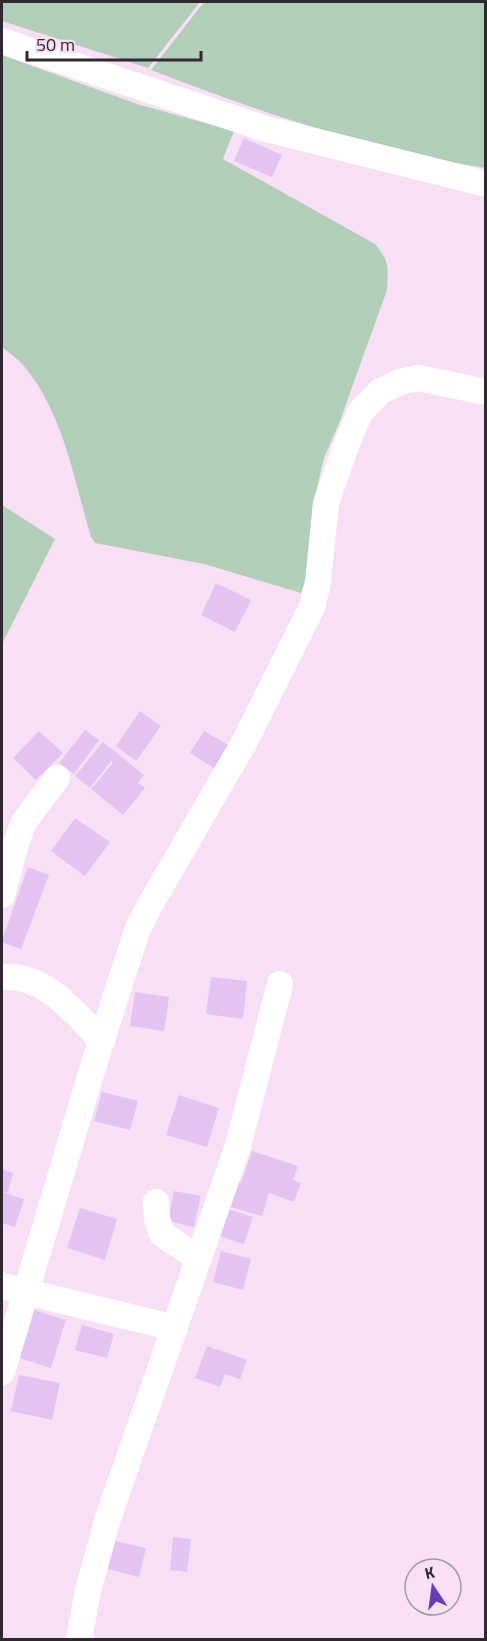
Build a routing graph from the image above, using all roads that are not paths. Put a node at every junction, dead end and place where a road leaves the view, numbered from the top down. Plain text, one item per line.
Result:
1 (2, 41) edge
2 (486, 184) edge
3 (486, 393) edge
4 (57, 778) dead end
5 (2, 895) edge
6 (2, 977) edge
7 (280, 984) dead end
8 (102, 1041) junction
9 (156, 1202) dead end
10 (199, 1259) junction
11 (14, 1289) edge
12 (175, 1328) junction
13 (2, 1372) edge
14 (79, 1640) edge

1 - 2 street
3 - 8 street
4 - 5 street
6 - 8 street
7 - 10 street
8 - 11 street
9 - 10 street
10 - 12 street
11 - 12 street
11 - 13 street
12 - 14 street

